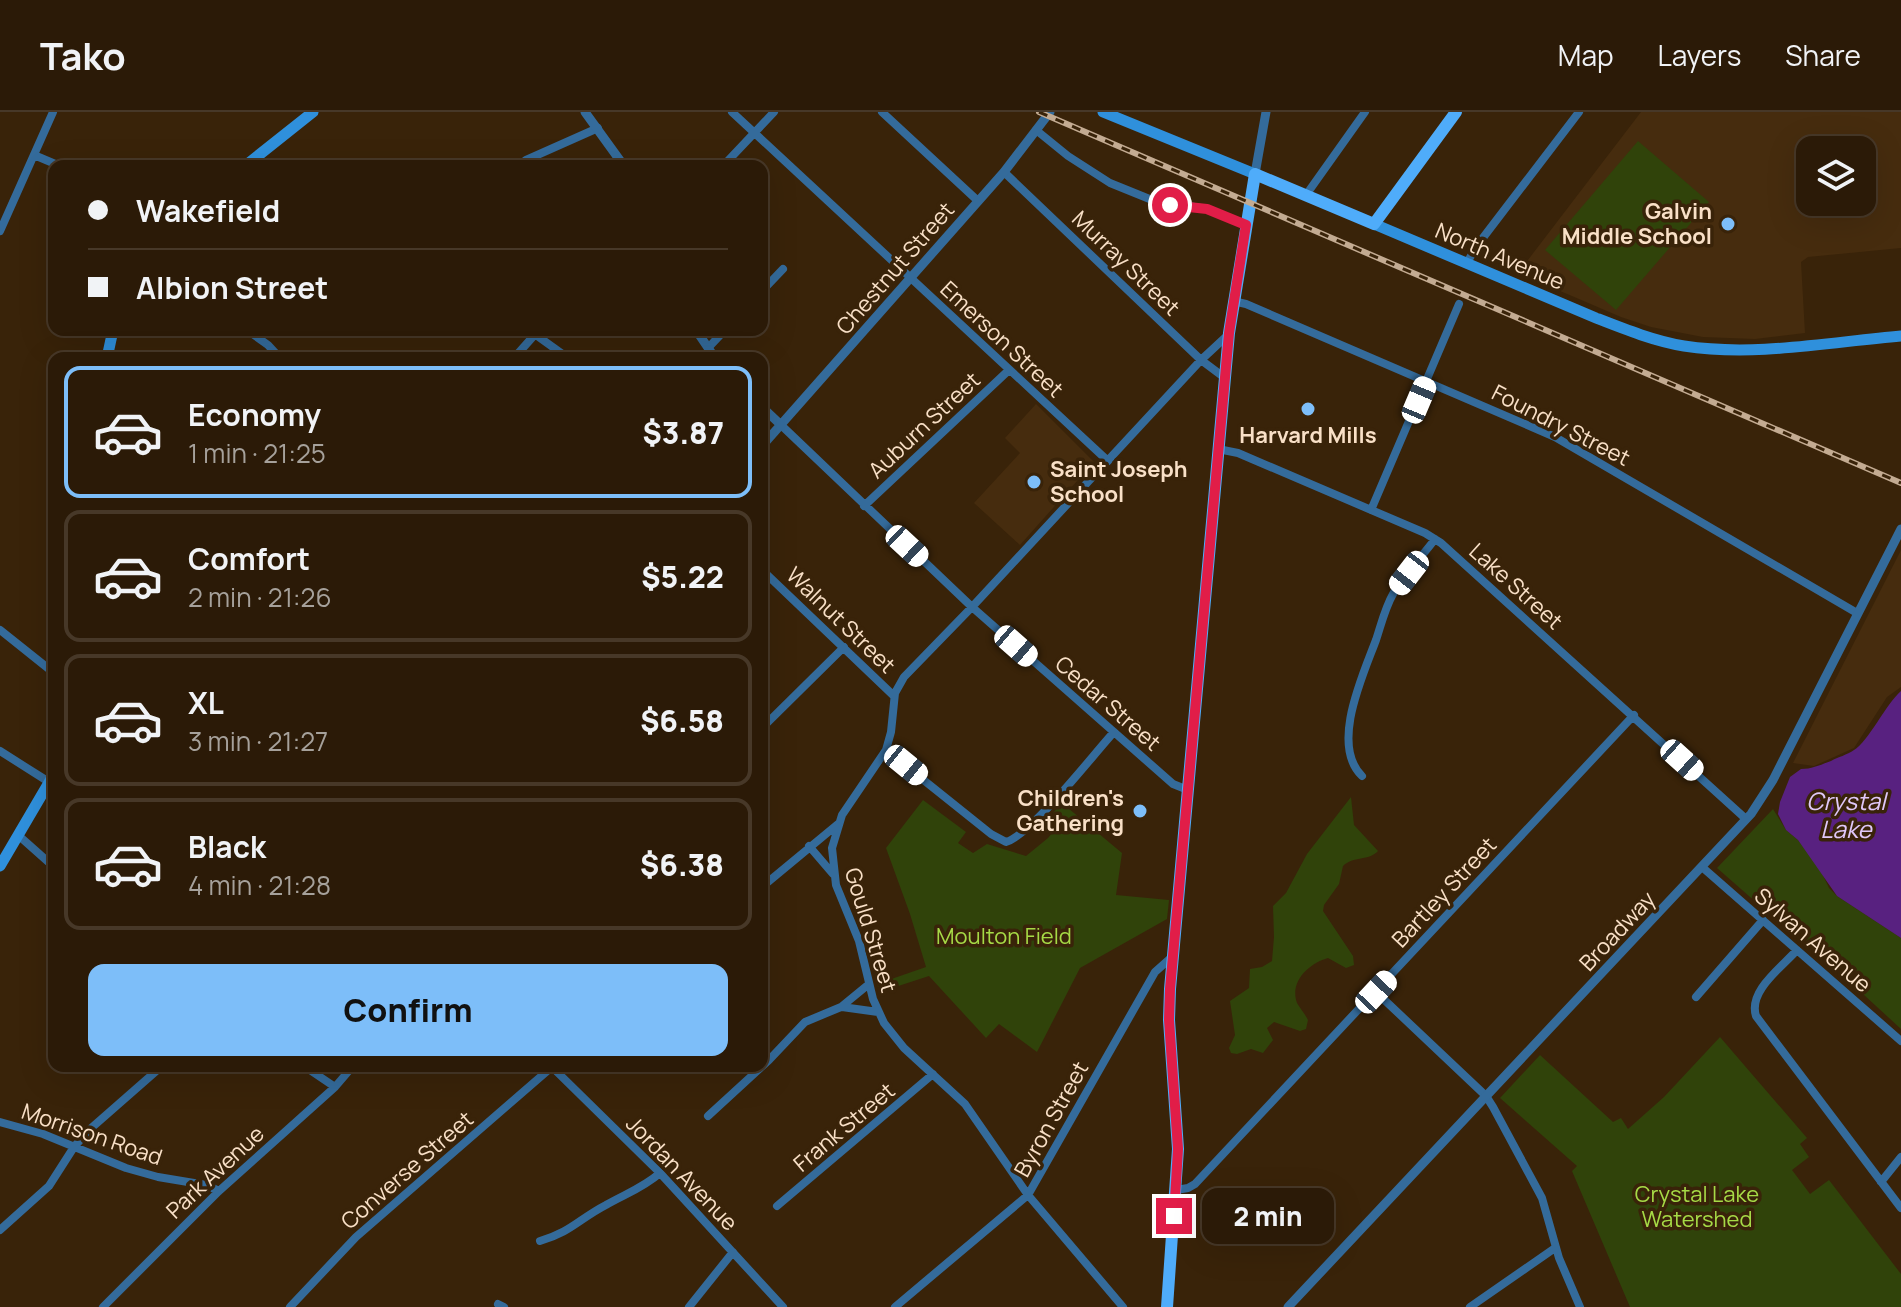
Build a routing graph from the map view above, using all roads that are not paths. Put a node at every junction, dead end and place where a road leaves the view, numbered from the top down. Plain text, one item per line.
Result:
1 (53, 112) edge
2 (313, 112) edge
3 (585, 112) edge
4 (732, 112) edge
5 (774, 112) edge
6 (882, 112) edge
7 (1050, 112) edge
8 (1103, 112) edge
9 (1266, 112) edge
10 (1365, 112) edge
11 (1456, 112) edge
12 (1579, 112) edge
13 (598, 128) junction
14 (1036, 130) junction
15 (754, 133) junction
16 (34, 155) junction
17 (253, 160) edge
18 (526, 160) dead end
19 (620, 160) edge
20 (729, 160) edge
21 (48, 161) edge
22 (1004, 172) junction
23 (1255, 174) junction
24 (1306, 195) junction
25 (978, 201) junction
26 (1374, 224) junction
27 (1246, 225) junction
28 (0, 231) edge
29 (1466, 264) junction
30 (783, 269) dead end
31 (910, 278) junction
32 (768, 285) edge
33 (1233, 301) junction
34 (1459, 304) dead end
35 (1229, 333) junction
36 (255, 336) edge
37 (540, 336) edge
38 (700, 336) edge
39 (719, 336) edge
40 (1901, 336) edge
41 (708, 348) junction
42 (274, 352) edge
43 (560, 352) edge
44 (711, 352) edge
45 (1201, 360) junction
46 (1009, 370) junction
47 (1225, 378) junction
48 (1427, 382) junction
49 (768, 413) edge
50 (781, 425) junction
51 (768, 439) edge
52 (1218, 449) junction
53 (1108, 461) junction
54 (864, 506) junction
55 (1371, 510) junction
56 (1901, 529) edge
57 (1435, 539) junction
58 (768, 576) edge
59 (972, 607) junction
60 (1857, 613) junction
61 (0, 630) edge
62 (844, 647) junction
63 (48, 668) edge
64 (894, 696) junction
65 (1634, 715) junction
66 (768, 722) edge
67 (1114, 732) junction
68 (886, 750) junction
69 (0, 751) edge
70 (48, 776) edge
71 (1362, 776) dead end
72 (48, 785) edge
73 (1188, 790) junction
74 (1746, 819) junction
75 (838, 824) junction
76 (18, 835) junction
77 (809, 846) junction
78 (48, 862) edge
79 (0, 866) edge
80 (1702, 867) junction
81 (833, 874) junction
82 (768, 882) edge
83 (1763, 920) junction
84 (1797, 950) junction
85 (1173, 956) junction
86 (869, 984) junction
87 (1376, 992) junction
88 (1696, 997) dead end
89 (841, 1007) junction
90 (878, 1012) junction
91 (1901, 1041) edge
92 (768, 1060) edge
93 (155, 1072) edge
94 (313, 1072) edge
95 (348, 1072) edge
96 (545, 1072) edge
97 (558, 1072) edge
98 (755, 1072) edge
99 (933, 1074) junction
100 (335, 1087) junction
101 (1486, 1096) junction
102 (708, 1116) dead end
103 (0, 1122) edge
104 (74, 1147) junction
105 (1901, 1157) edge
106 (660, 1173) junction
107 (1881, 1182) junction
108 (1176, 1190) junction
109 (219, 1191) junction
110 (1028, 1195) junction
111 (777, 1206) dead end
112 (1901, 1208) edge
113 (0, 1230) edge
114 (540, 1241) dead end
115 (1555, 1248) junction
116 (733, 1252) junction
117 (103, 1307) edge
118 (290, 1307) edge
119 (689, 1307) edge
120 (783, 1307) edge
121 (895, 1307) edge
122 (1123, 1307) edge
123 (1167, 1307) edge
124 (1288, 1307) edge
125 (1470, 1307) edge
126 (1580, 1307) edge

1 - 16 street
2 - 17 main road
3 - 13 street
4 - 15 street, Emerson Street
5 - 15 street
6 - 25 street
7 - 14 street, Chestnut Street
8 - 23 main road, North Avenue
9 - 23 street
10 - 24 street
11 - 26 main road
12 - 29 street
13 - 18 street
13 - 19 street
14 - 22 street, Chestnut Street
14 - 27 street
15 - 20 street
15 - 31 street, Emerson Street
16 - 21 street
16 - 28 street
22 - 25 street, Chestnut Street
22 - 45 street, Murray Street
23 - 24 main road, North Avenue
23 - 27 main road
24 - 26 main road, North Avenue
25 - 31 street, Chestnut Street
26 - 29 main road, North Avenue
27 - 33 main road
29 - 40 main road, North Avenue
30 - 32 street
31 - 46 street, Emerson Street
31 - 50 street, Chestnut Street
33 - 35 main road
33 - 48 street, Foundry Street
34 - 48 street
35 - 45 street, Gould Street
35 - 47 main road
36 - 42 street
37 - 43 street
38 - 41 street
39 - 41 street
41 - 44 street
45 - 47 street, Murray Street
45 - 53 street, Gould Street
46 - 53 street, Emerson Street
46 - 54 street, Auburn Street
47 - 52 main road
48 - 55 street
48 - 60 street, Foundry Street
49 - 50 street, Cedar Street
50 - 51 street, Chestnut Street
50 - 54 street, Cedar Street
52 - 55 street, Lake Street
52 - 73 main road
53 - 59 street, Gould Street
54 - 59 street, Cedar Street
55 - 57 street, Lake Street
56 - 60 street, Broadway
57 - 65 street, Lake Street
57 - 71 street
58 - 62 street, Walnut Street
59 - 64 street, Gould Street
59 - 67 street, Cedar Street
60 - 74 street, Broadway
61 - 63 street
62 - 64 street, Walnut Street
62 - 66 street
64 - 68 street, Gould Street
65 - 74 street, Lake Street
65 - 87 street, Bartley Street
67 - 68 street
67 - 73 street, Cedar Street
68 - 75 street, Gould Street
69 - 70 street
72 - 76 main road
73 - 85 main road
74 - 80 street, Broadway
75 - 77 street
75 - 81 street, Gould Street
76 - 78 street
76 - 79 main road
77 - 81 street
77 - 82 street
80 - 83 street, Sylvan Avenue
80 - 101 street, Broadway
81 - 86 street, Gould Street
83 - 84 street, Sylvan Avenue
83 - 88 street
84 - 91 street, Sylvan Avenue
84 - 107 street
85 - 108 main road
85 - 110 street, Byron Street
86 - 89 street
86 - 90 street, Gould Street
87 - 101 street
87 - 108 street, Bartley Street
89 - 90 street
89 - 92 street
90 - 99 street, Gould Street
93 - 104 street
94 - 100 street
95 - 100 street, Park Avenue
96 - 118 street, Converse Street
97 - 106 street, Jordan Avenue
98 - 102 street
99 - 110 street, Gould Street
99 - 111 street, Frank Street
100 - 109 street, Park Avenue
101 - 115 street
101 - 124 street, Broadway
103 - 104 street, Morrison Road
104 - 109 street, Morrison Road
104 - 113 street
105 - 107 street
106 - 114 street
106 - 116 street, Jordan Avenue
107 - 112 street
108 - 123 main road
109 - 117 street, Park Avenue
110 - 121 street, Byron Street
110 - 122 street, Gould Street
115 - 125 street
115 - 126 street
116 - 119 street
116 - 120 street, Jordan Avenue

